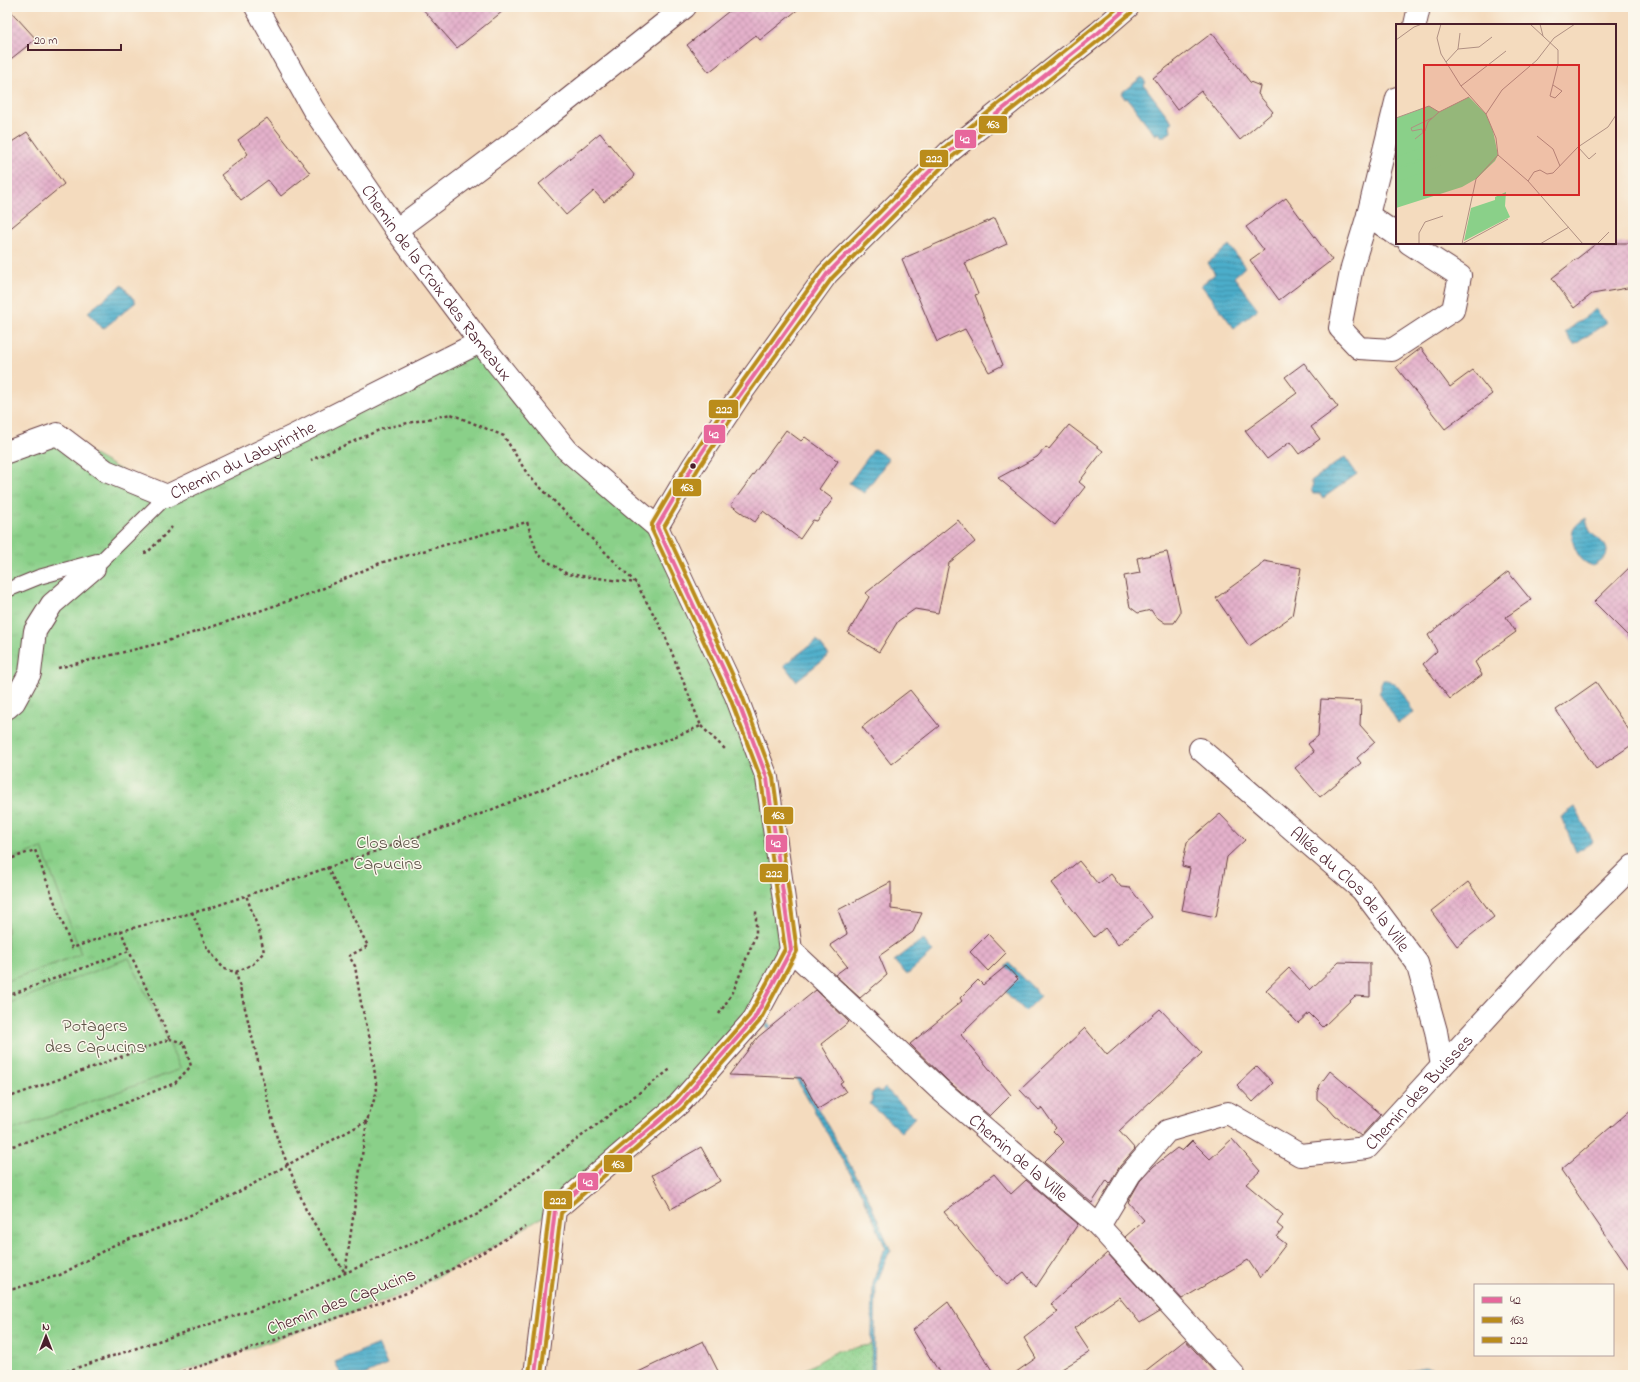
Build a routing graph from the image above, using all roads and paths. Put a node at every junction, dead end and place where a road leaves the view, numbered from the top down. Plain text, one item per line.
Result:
1 (256, 7) edge
2 (685, 7) edge
3 (1128, 7) edge
4 (1419, 7) edge
5 (1415, 24) edge
6 (1396, 102) edge
7 (1368, 215) junction
8 (396, 230) junction
9 (1396, 234) edge
10 (1411, 244) edge
11 (480, 342) junction
12 (7, 452) edge
13 (305, 462) dead end
14 (167, 496) junction
15 (174, 525) dead end
16 (657, 526) junction
17 (141, 554) dead end
18 (98, 563) junction
19 (636, 583) junction
20 (7, 590) edge
21 (30, 673) junction
22 (7, 708) edge
23 (701, 726) junction
24 (1200, 749) dead end
25 (729, 753) dead end
26 (7, 860) edge
27 (1633, 866) edge
28 (327, 867) junction
29 (246, 895) junction
30 (756, 906) dead end
31 (192, 912) junction
32 (121, 931) junction
33 (792, 950) junction
34 (129, 951) junction
35 (236, 972) junction
36 (7, 996) edge
37 (717, 1018) dead end
38 (170, 1039) junction
39 (1442, 1066) junction
40 (673, 1067) dead end
41 (7, 1098) edge
42 (367, 1121) junction
43 (7, 1148) edge
44 (555, 1210) junction
45 (1099, 1226) junction
46 (345, 1273) junction
47 (7, 1291) edge
48 (55, 1375) edge
49 (170, 1375) edge
50 (535, 1375) edge
51 (1234, 1375) edge

1 - 8 street, Chemin de la Croix des Rameaux
2 - 8 street
3 - 16 street
4 - 5 street
6 - 7 street
7 - 9 street
7 - 10 street
8 - 11 street, Chemin de la Croix des Rameaux
11 - 14 street, Chemin du Labyrinthe
11 - 16 street, Chemin de la Croix des Rameaux
12 - 14 street, Chemin du Labyrinthe
13 - 19 path
14 - 18 lane
15 - 17 path
16 - 33 street
18 - 20 lane
18 - 21 street
19 - 21 path
19 - 23 path
21 - 22 street
23 - 25 path
23 - 28 path
24 - 39 street, Allée du Clos de la Ville
26 - 32 path
27 - 39 street, Chemin des Buisses
28 - 29 path
28 - 42 path
29 - 31 path
29 - 35 path
30 - 37 path
31 - 32 path
31 - 35 path
32 - 34 path
33 - 44 street
33 - 45 street, Chemin de la Ville
34 - 36 path
34 - 38 path
35 - 46 path
38 - 41 path
38 - 43 path
39 - 45 street, Chemin des Buisses
40 - 46 path
42 - 46 path
42 - 47 path
44 - 49 path, Chemin des Capucins
44 - 50 street
45 - 51 street, Chemin de la Ville
46 - 48 path

